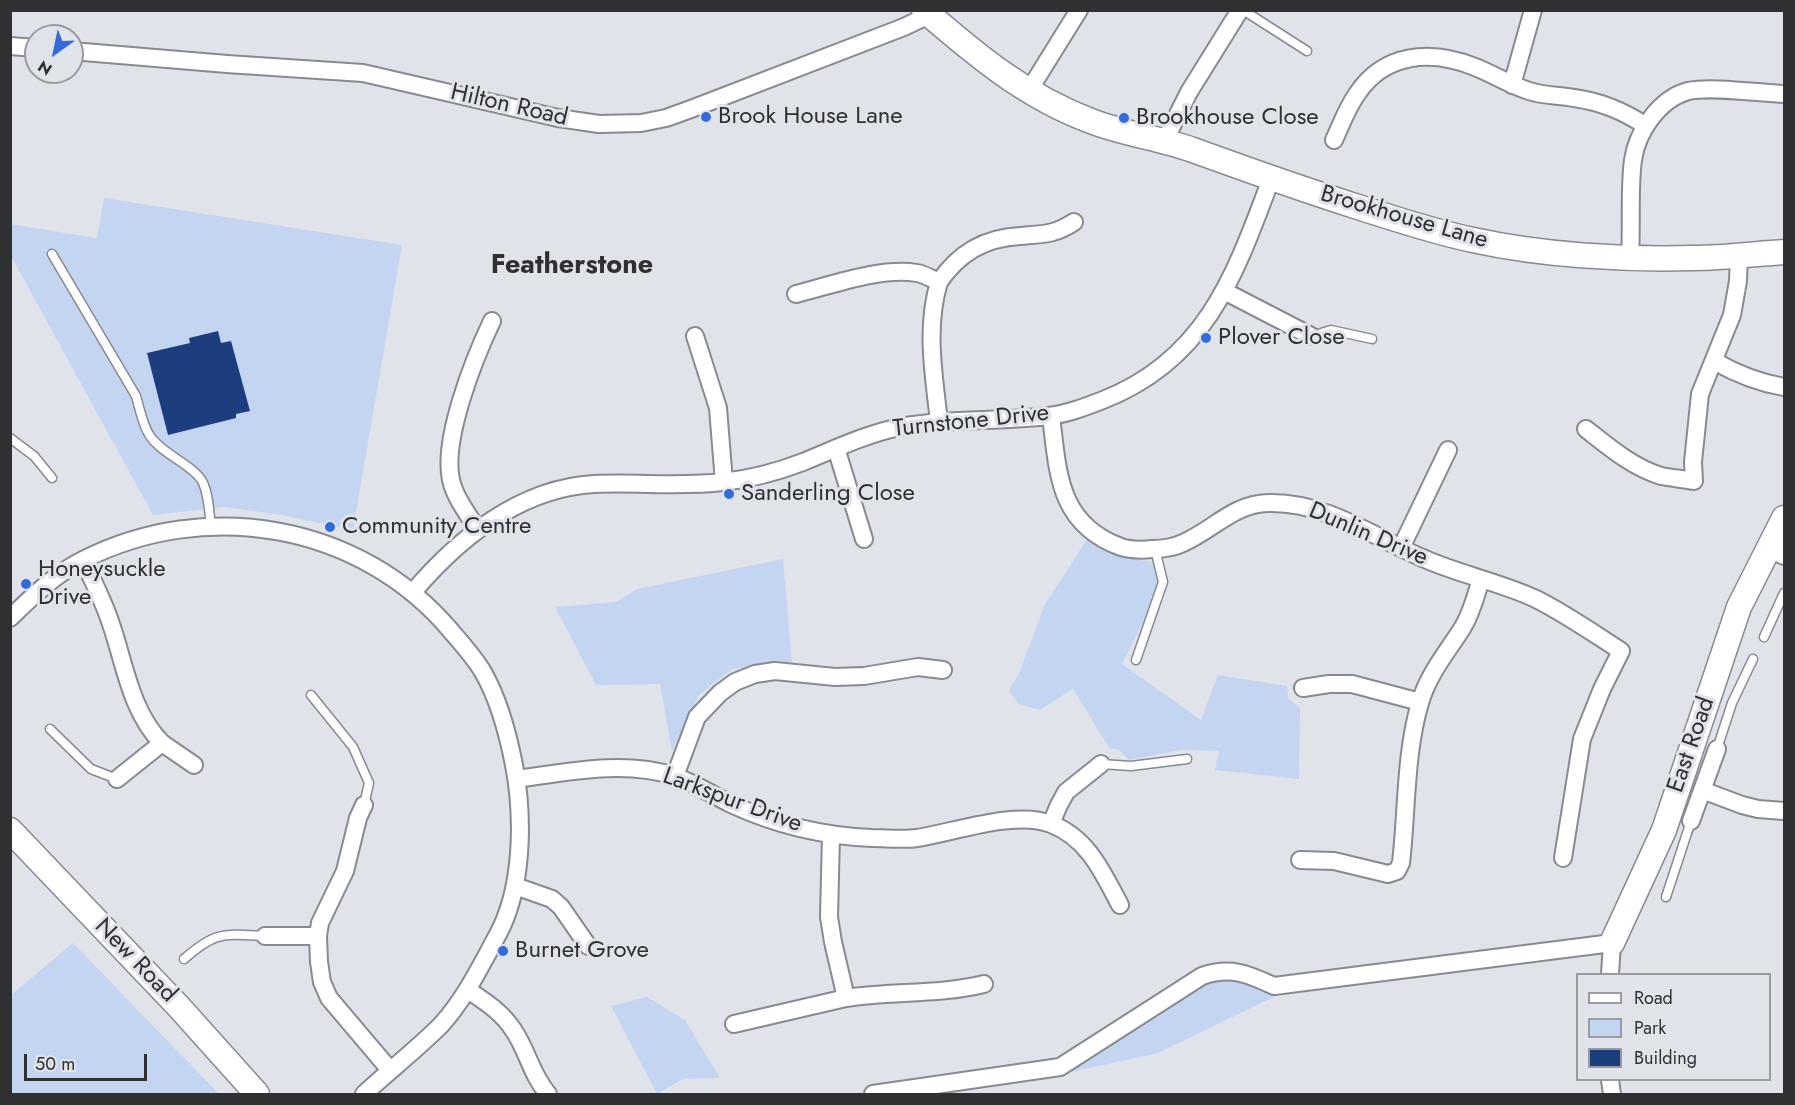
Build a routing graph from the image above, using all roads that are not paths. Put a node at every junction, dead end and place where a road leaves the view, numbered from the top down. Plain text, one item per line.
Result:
1 (1079, 10) edge
2 (1242, 10) edge
3 (1533, 10) edge
4 (926, 13) edge
5 (1307, 51) dead end
6 (84, 52) edge
7 (1512, 85) junction
8 (1785, 94) edge
9 (1033, 95) junction
10 (1646, 126) junction
11 (1165, 140) junction
12 (1334, 140) dead end
13 (1271, 179) junction
14 (1074, 222) dead end
15 (1785, 252) edge
16 (52, 254) dead end
17 (1739, 255) junction
18 (1630, 257) junction
19 (939, 282) junction
20 (1224, 291) junction
21 (796, 294) dead end
22 (492, 321) dead end
23 (694, 336) dead end
24 (1311, 336) joint
25 (1372, 339) dead end
26 (1714, 361) junction
27 (1785, 387) edge
28 (1051, 416) junction
29 (939, 422) junction
30 (1586, 429) dead end
31 (10, 438) edge
32 (836, 448) junction
33 (1448, 450) dead end
34 (52, 478) dead end
35 (724, 482) junction
36 (1785, 518) edge
37 (212, 526) junction
38 (477, 529) junction
39 (864, 539) dead end
40 (1401, 548) junction
41 (1155, 549) junction
42 (1777, 552) edge
43 (83, 560) junction
44 (1481, 579) junction
45 (414, 592) junction
46 (1785, 593) edge
47 (10, 618) edge
48 (1764, 637) dead end
49 (1753, 659) dead end
50 (1136, 660) dead end
51 (944, 670) dead end
52 (1303, 688) dead end
53 (311, 695) dead end
54 (1420, 702) junction
55 (50, 729) dead end
56 (162, 743) junction
57 (1717, 749) joint
58 (1187, 759) dead end
59 (1101, 764) joint
60 (194, 765) dead end
61 (675, 776) junction
62 (117, 779) joint
63 (516, 779) junction
64 (1702, 790) junction
65 (364, 805) joint
66 (1785, 811) edge
67 (1691, 821) joint
68 (1051, 824) junction
69 (10, 830) edge
70 (831, 835) junction
71 (1563, 858) dead end
72 (1300, 860) dead end
73 (515, 886) junction
74 (1666, 897) dead end
75 (1120, 905) dead end
76 (265, 936) joint
77 (318, 936) junction
78 (1612, 943) junction
79 (588, 946) dead end
80 (184, 959) dead end
81 (1610, 973) edge
82 (984, 984) dead end
83 (468, 990) junction
84 (846, 998) junction
85 (734, 1024) dead end
86 (390, 1070) junction
87 (256, 1095) edge
88 (364, 1095) edge
89 (548, 1095) edge
90 (873, 1095) edge

1 - 9 street
2 - 5 lane
2 - 11 street
3 - 7 street
4 - 6 street, Hilton Road
4 - 9 street, Brookhouse Lane
7 - 10 street
7 - 12 street
8 - 10 street
9 - 11 street, Brookhouse Lane
10 - 18 street
11 - 13 street, Brookhouse Lane
13 - 18 street, Brookhouse Lane
13 - 20 street, Turnstone Drive
14 - 19 street
15 - 17 street, Brookhouse Lane
16 - 37 lane
17 - 18 street, Brookhouse Lane
17 - 26 street
19 - 21 street
19 - 29 street
20 - 24 street
20 - 28 street, Turnstone Drive
22 - 38 street
23 - 35 street
24 - 25 lane
26 - 27 street
26 - 30 street
28 - 29 street, Turnstone Drive
28 - 41 street, Dunlin Drive
29 - 32 street, Turnstone Drive
31 - 34 lane
32 - 35 street, Turnstone Drive
32 - 39 street
33 - 40 street
35 - 38 street, Turnstone Drive
36 - 42 street, East Road
37 - 43 street
37 - 45 street
38 - 45 street, Turnstone Drive
40 - 41 street, Dunlin Drive
40 - 44 street, Dunlin Drive
41 - 50 lane
42 - 78 street, East Road
43 - 47 street
43 - 56 street
44 - 54 street
44 - 71 street, Dunlin Drive
45 - 63 street
46 - 48 lane
49 - 57 lane
51 - 61 street
52 - 54 street
53 - 65 lane
54 - 72 street
55 - 62 lane
56 - 60 street
56 - 62 street
57 - 64 street
58 - 59 lane
59 - 68 street
61 - 63 street, Larkspur Drive
61 - 70 street, Larkspur Drive
63 - 73 street
64 - 66 street
64 - 67 street
65 - 77 street
67 - 74 lane
68 - 70 street, Larkspur Drive
68 - 75 street, Larkspur Drive
69 - 87 street, New Road
70 - 84 street
73 - 79 street
73 - 83 street
76 - 77 street
76 - 80 lane
77 - 86 street
78 - 81 street, East Road
78 - 90 street
82 - 84 street
83 - 86 street
83 - 89 street
84 - 85 street
86 - 88 street

